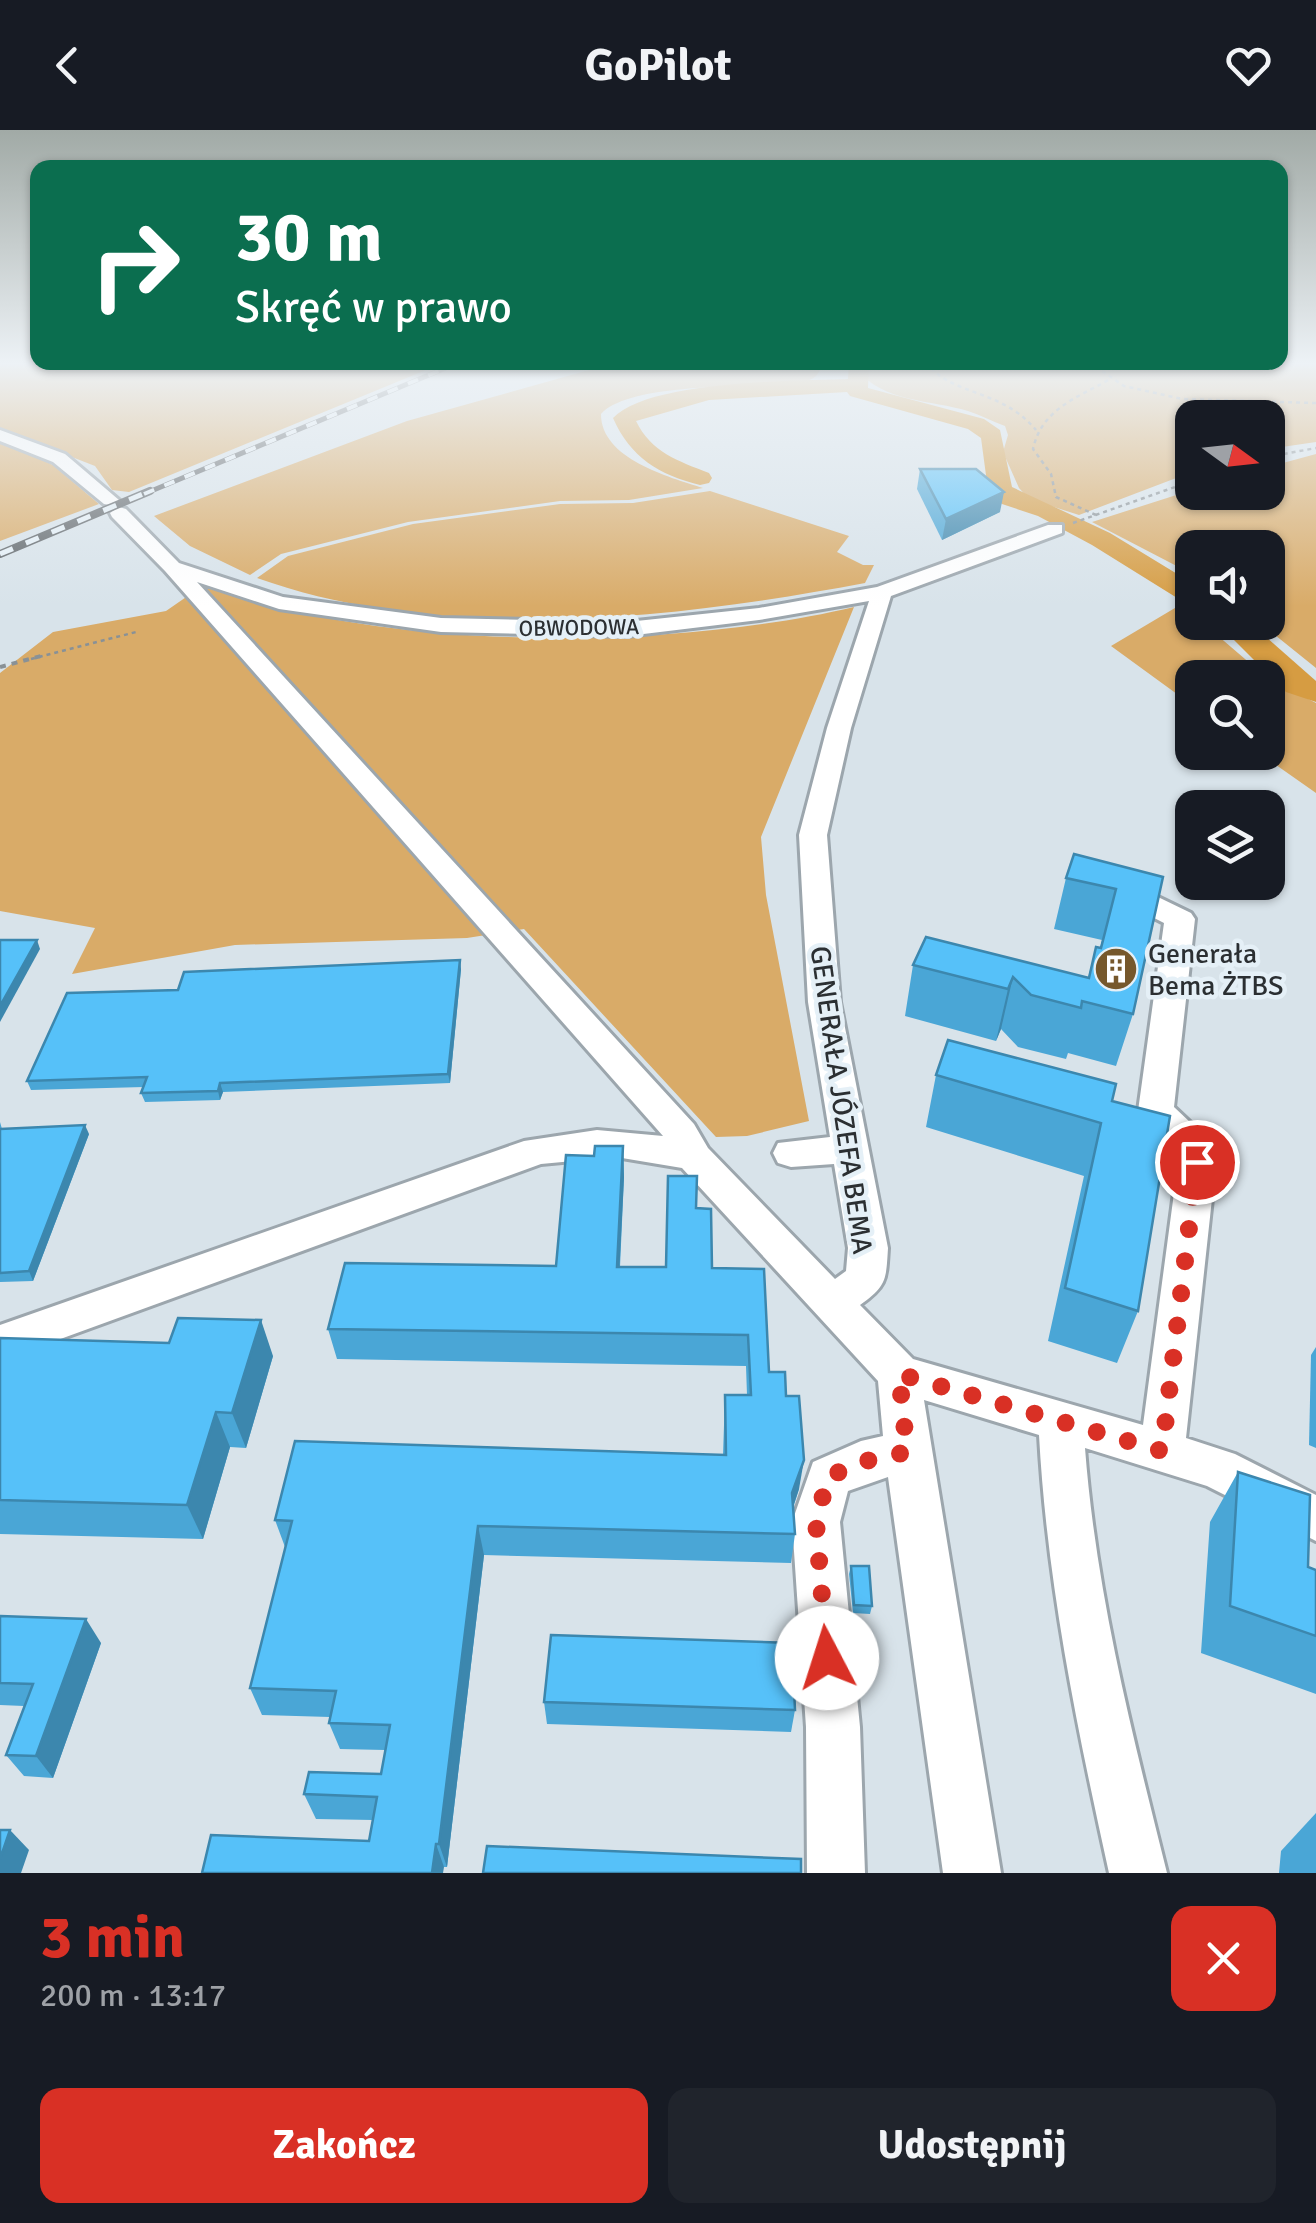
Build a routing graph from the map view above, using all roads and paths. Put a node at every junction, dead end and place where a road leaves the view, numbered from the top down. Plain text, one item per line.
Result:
1 (20, 443) edge
2 (1033, 443) edge
3 (1316, 448) edge
4 (1285, 454) edge
5 (1175, 486) edge
6 (1056, 529) dead end
7 (172, 567) junction
8 (882, 592) junction
9 (136, 632) dead end
10 (0, 667) edge
11 (1096, 877) edge
12 (851, 1149) junction
13 (791, 1153) dead end
14 (695, 1158) junction
15 (833, 1302) junction
16 (0, 1343) edge
17 (899, 1374) junction
18 (1060, 1420) junction
19 (1162, 1451) junction
20 (907, 1452) junction
21 (1316, 1518) edge
22 (836, 1873) edge
23 (972, 1873) edge
24 (1138, 1873) edge

1 - 7 street, OBWODOWA
2 - 5 path
3 - 4 path
6 - 8 street, OBWODOWA
7 - 8 street, OBWODOWA
7 - 14 street
8 - 12 street, GENERAŁA JÓZEFA BEMA
9 - 10 path
11 - 19 street
12 - 13 street
12 - 15 street, GENERAŁA JÓZEFA BEMA
14 - 15 street
14 - 16 street
15 - 17 street
17 - 18 street
17 - 20 street
18 - 19 street
18 - 24 street
19 - 21 street
20 - 22 street
20 - 23 street

